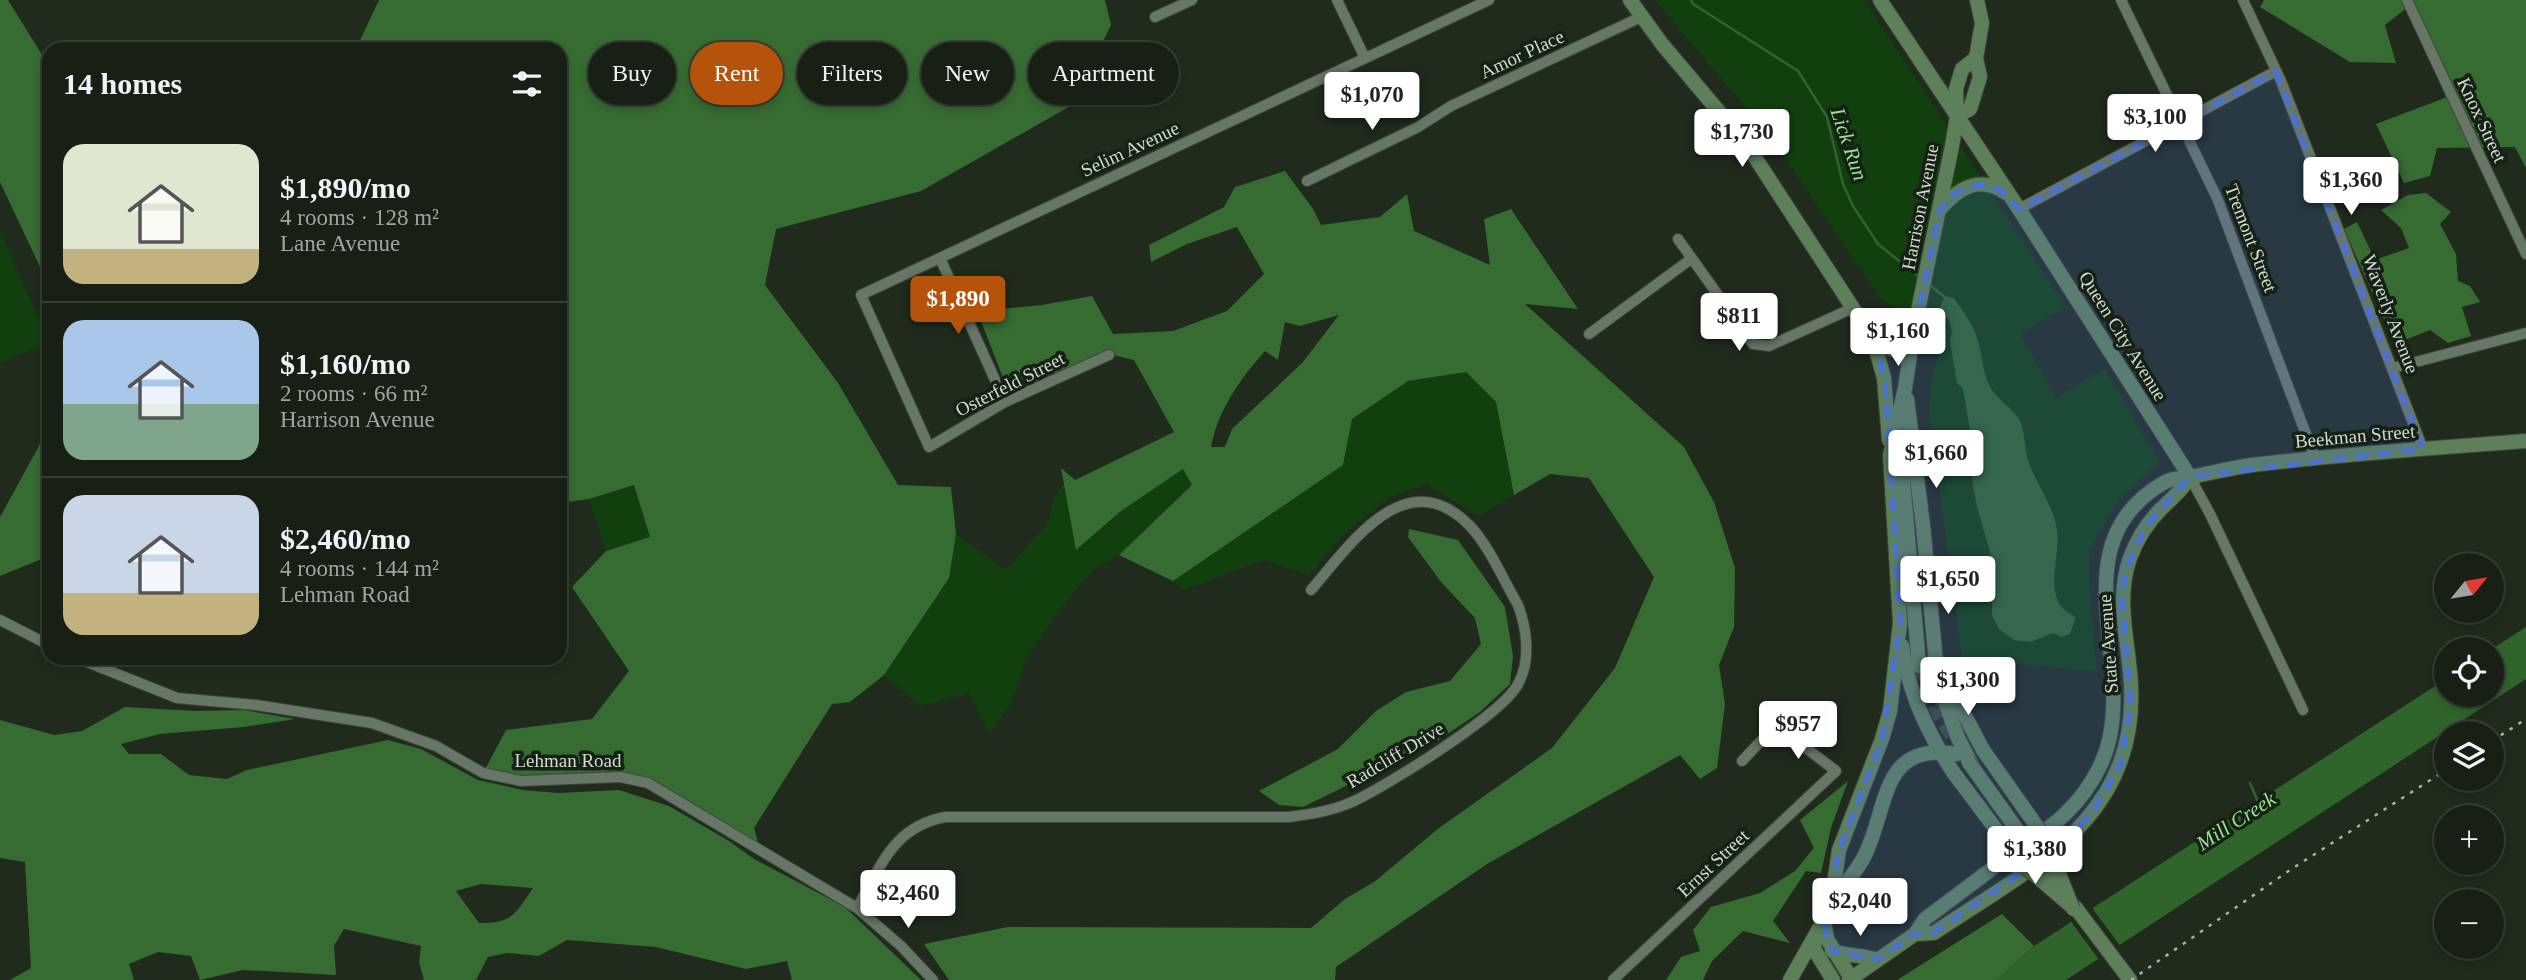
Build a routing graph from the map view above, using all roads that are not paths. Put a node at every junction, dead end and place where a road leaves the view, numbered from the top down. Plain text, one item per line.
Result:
1 (1192, 0) edge
2 (1337, 0) edge
3 (1489, 0) edge
4 (1630, 0) edge
5 (1880, 0) edge
6 (1977, 0) edge
7 (2121, 0) edge
8 (2243, 0) edge
9 (2407, 0) edge
10 (1155, 17) dead end
11 (1641, 17) junction
12 (1365, 58) junction
13 (2276, 71) junction
14 (1957, 116) junction
15 (2180, 122) junction
16 (1307, 181) dead end
17 (2011, 196) junction
18 (1940, 209) junction
19 (2019, 209) junction
20 (1678, 239) dead end
21 (2526, 254) edge
22 (940, 258) junction
23 (1691, 259) junction
24 (1853, 308) junction
25 (2526, 333) edge
26 (1589, 334) dead end
27 (1913, 335) junction
28 (1872, 340) junction
29 (1109, 355) dead end
30 (2393, 368) junction
31 (1905, 388) junction
32 (1005, 402) junction
33 (1898, 421) junction
34 (2526, 441) edge
35 (929, 447) joint
36 (2423, 449) junction
37 (1889, 455) junction
38 (2315, 458) junction
39 (2190, 477) junction
40 (1311, 590) dead end
41 (0, 620) edge
42 (1900, 623) junction
43 (42, 641) edge
44 (1937, 664) junction
45 (94, 665) edge
46 (1919, 666) tunnel mouth
47 (1912, 688) junction
48 (2303, 710) dead end
49 (1939, 751) junction
50 (1963, 757) junction
51 (1742, 761) dead end
52 (1979, 777) junction
53 (1830, 904) junction
54 (857, 908) junction
55 (2073, 909) junction
56 (1824, 920) junction
57 (1914, 934) junction
58 (1815, 937) junction
59 (1832, 951) junction
60 (1878, 960) junction
61 (1850, 979) edge
62 (933, 980) edge
63 (1613, 980) edge
64 (1790, 980) edge
65 (1833, 980) edge
66 (2129, 980) edge

1 - 10 street
2 - 12 street
3 - 12 street, Selim Avenue
4 - 11 main road
5 - 14 main road, Queen City Avenue
6 - 14 main road, Harrison Avenue
7 - 15 street, Tremont Street
8 - 13 street, Waverly Avenue
9 - 21 street, Knox Street
11 - 16 street, Amor Place
11 - 24 main road
12 - 22 street, Selim Avenue
13 - 15 street
13 - 30 street, Waverly Avenue
14 - 17 main road, Queen City Avenue
14 - 18 main road, Harrison Avenue
15 - 19 street
15 - 38 street, Tremont Street
17 - 18 main road
17 - 19 main road, Queen City Avenue
18 - 27 main road, Harrison Avenue
19 - 39 main road, Queen City Avenue
20 - 23 street
22 - 32 street
22 - 35 street, Selim Avenue
23 - 24 street
23 - 26 street
24 - 28 main road
25 - 30 street
27 - 28 main road
27 - 31 main road, Harrison Avenue
28 - 37 main road
29 - 32 street, Osterfeld Street
30 - 36 street, Waverly Avenue
31 - 33 main road, Harrison Avenue
31 - 44 main road
32 - 35 street, Osterfeld Street
33 - 37 main road, Harrison Avenue
33 - 46 main road
34 - 36 main road, Beekman Street
36 - 38 main road, Beekman Street
37 - 42 main road, Harrison Avenue
38 - 39 main road, Beekman Street
39 - 48 street, Queen City Avenue
39 - 57 main road, State Avenue
39 - 57 main road, State Avenue
40 - 54 street, Radcliff Drive
41 - 43 street
42 - 47 main road
42 - 53 main road, Harrison Avenue
44 - 52 main road, bridge
44 - 55 main road, bridge
45 - 54 street, Lehman Road
47 - 49 main road
47 - 50 main road
49 - 50 main road
49 - 53 main road
49 - 55 main road, bridge
50 - 52 main road, bridge
50 - 55 main road, bridge
51 - 63 street, Ernst Street
52 - 66 main road, bridge
53 - 56 main road, Harrison Avenue
54 - 62 street, Lehman Road
55 - 66 main road
56 - 58 main road, Harrison Avenue
56 - 59 main road
57 - 60 main road, State Avenue
58 - 64 main road, Harrison Avenue
58 - 65 main road
59 - 60 main road
59 - 61 main road
60 - 61 main road, State Avenue

